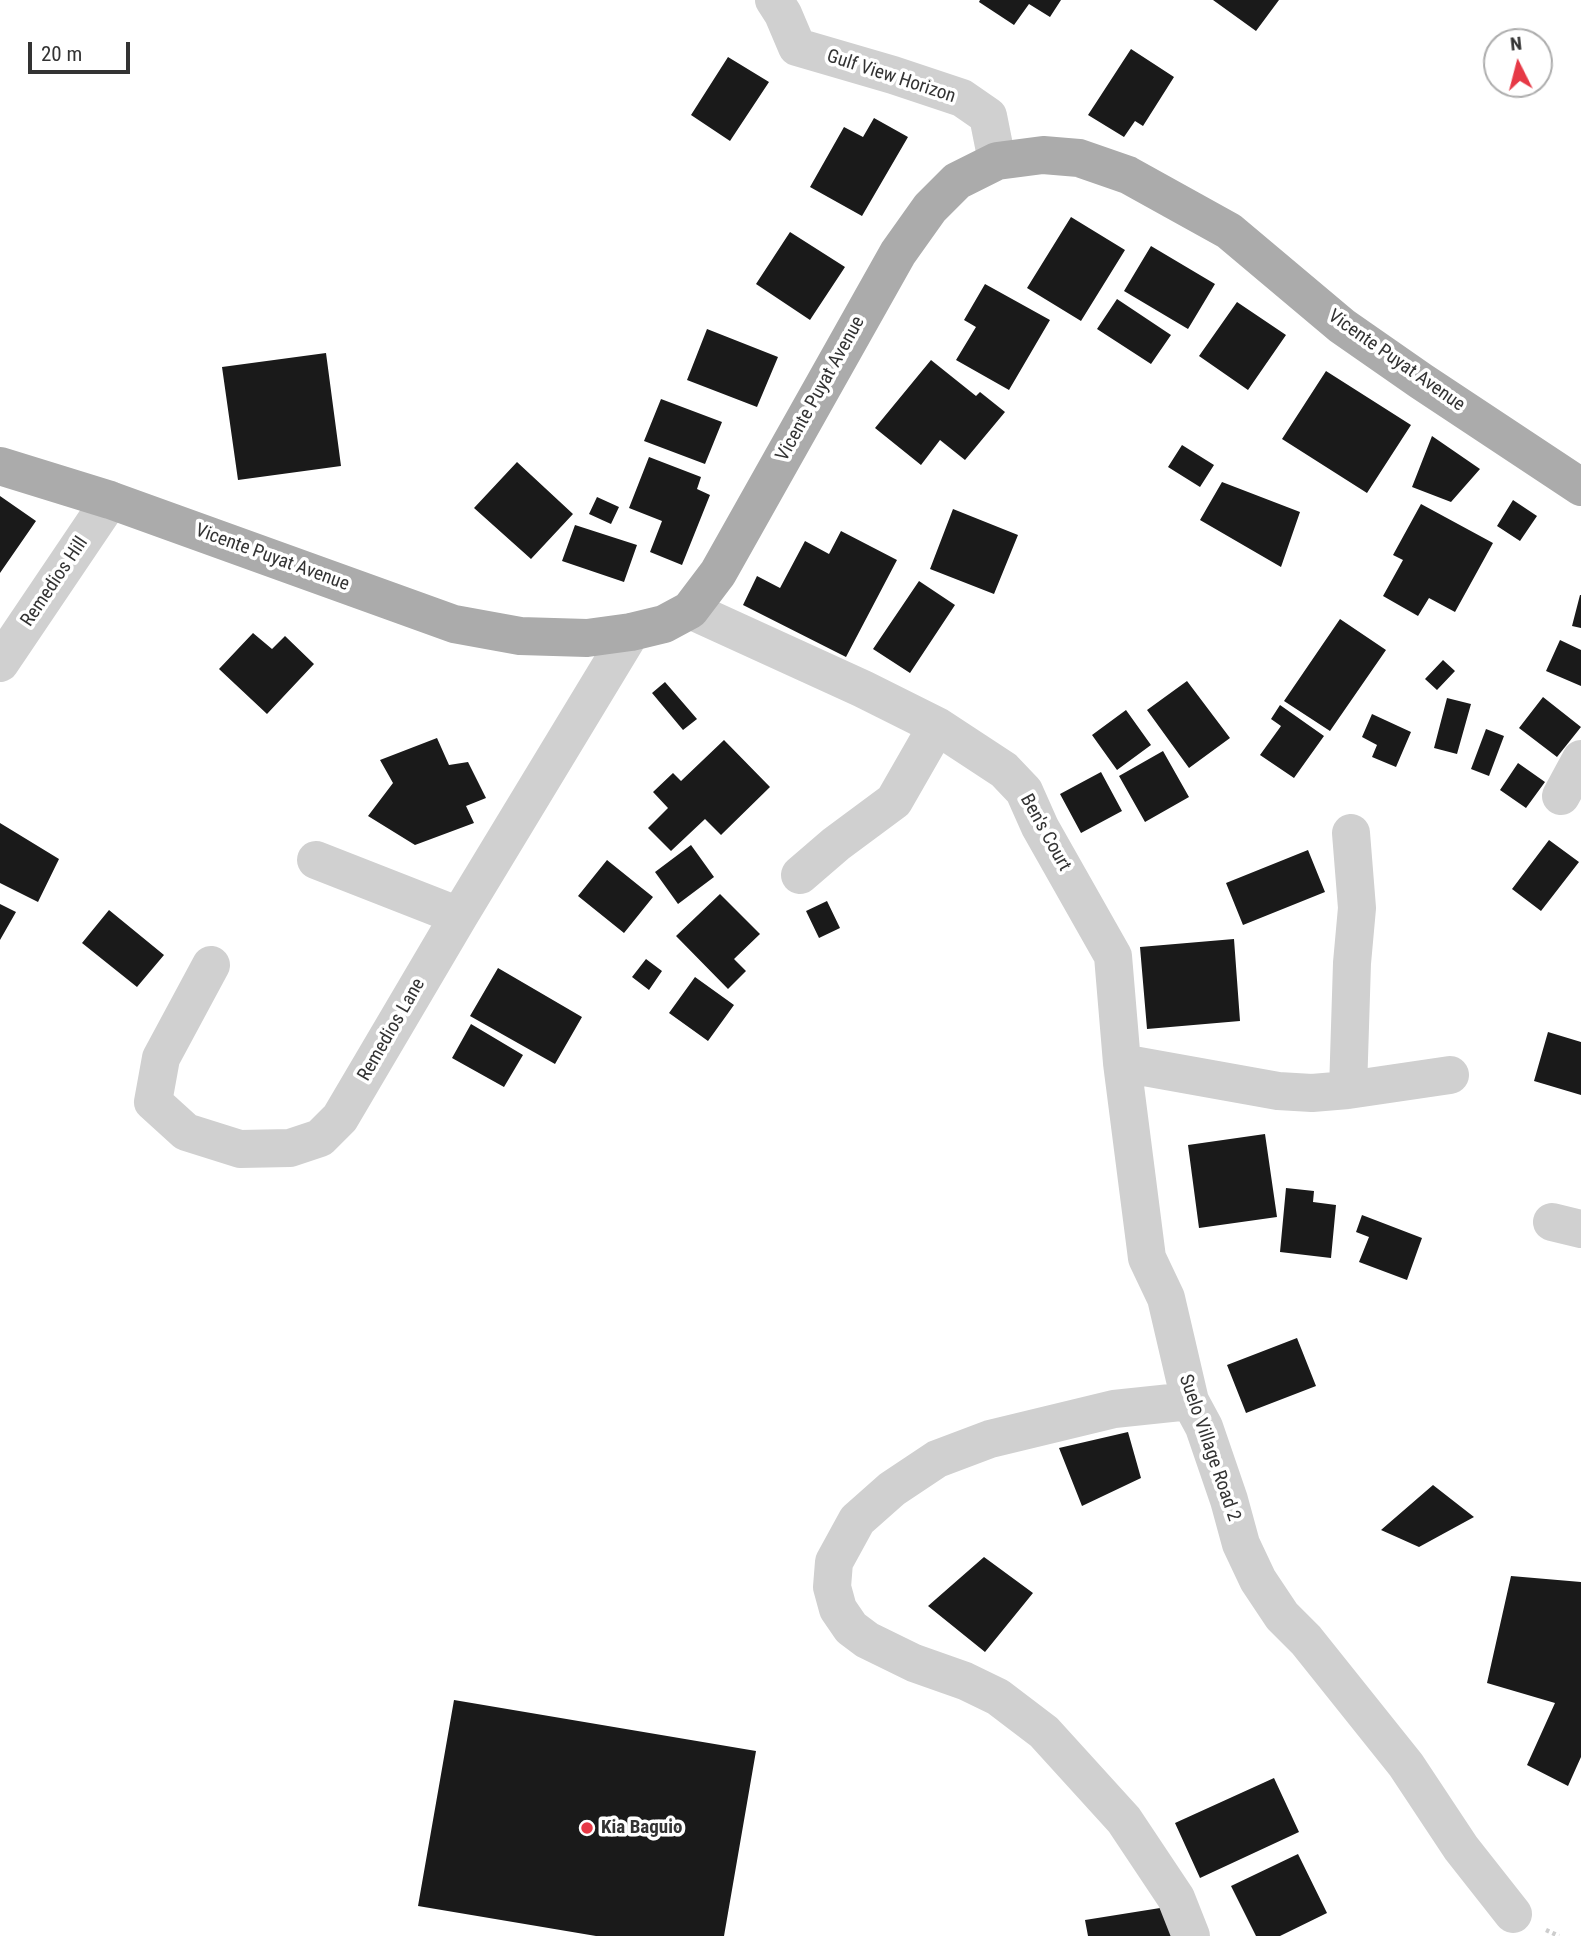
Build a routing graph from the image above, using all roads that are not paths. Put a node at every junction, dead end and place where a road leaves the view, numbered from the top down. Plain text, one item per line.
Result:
1 (774, 0) edge
2 (808, 0) edge
3 (797, 47) junction
4 (997, 161) junction
5 (0, 466) edge
6 (1581, 487) edge
7 (110, 500) junction
8 (690, 610) junction
9 (631, 632) junction
10 (0, 663) edge
11 (937, 726) junction
12 (1581, 759) edge
13 (1561, 796) dead end
14 (1351, 833) dead end
15 (316, 860) dead end
16 (800, 875) dead end
17 (459, 916) junction
18 (211, 965) dead end
19 (1122, 1063) junction
20 (1450, 1075) dead end
21 (1348, 1090) junction
22 (1138, 1200) joint
23 (1190, 1401) junction
24 (1513, 1914) dead end
25 (1191, 1936) edge

1 - 3 street
2 - 3 street
3 - 4 street, Gulf View Horizon
4 - 6 main road, Vicente Puyat Avenue
4 - 8 main road, Vicente Puyat Avenue
5 - 7 main road, Vicente Puyat Avenue
7 - 9 main road, Vicente Puyat Avenue
7 - 10 street, Remedios Hill
8 - 9 main road, Vicente Puyat Avenue
8 - 11 street, Ben's Court
9 - 17 street, Remedios Lane
11 - 16 street
11 - 19 street, Ben's Court
12 - 13 street
14 - 21 street
15 - 17 street
17 - 18 street, Remedios Lane
19 - 21 street
19 - 22 street, Ben's Court
20 - 21 street
22 - 23 street, Suelo Village Road 2
23 - 24 street, Suelo Village Road 2
23 - 25 street

